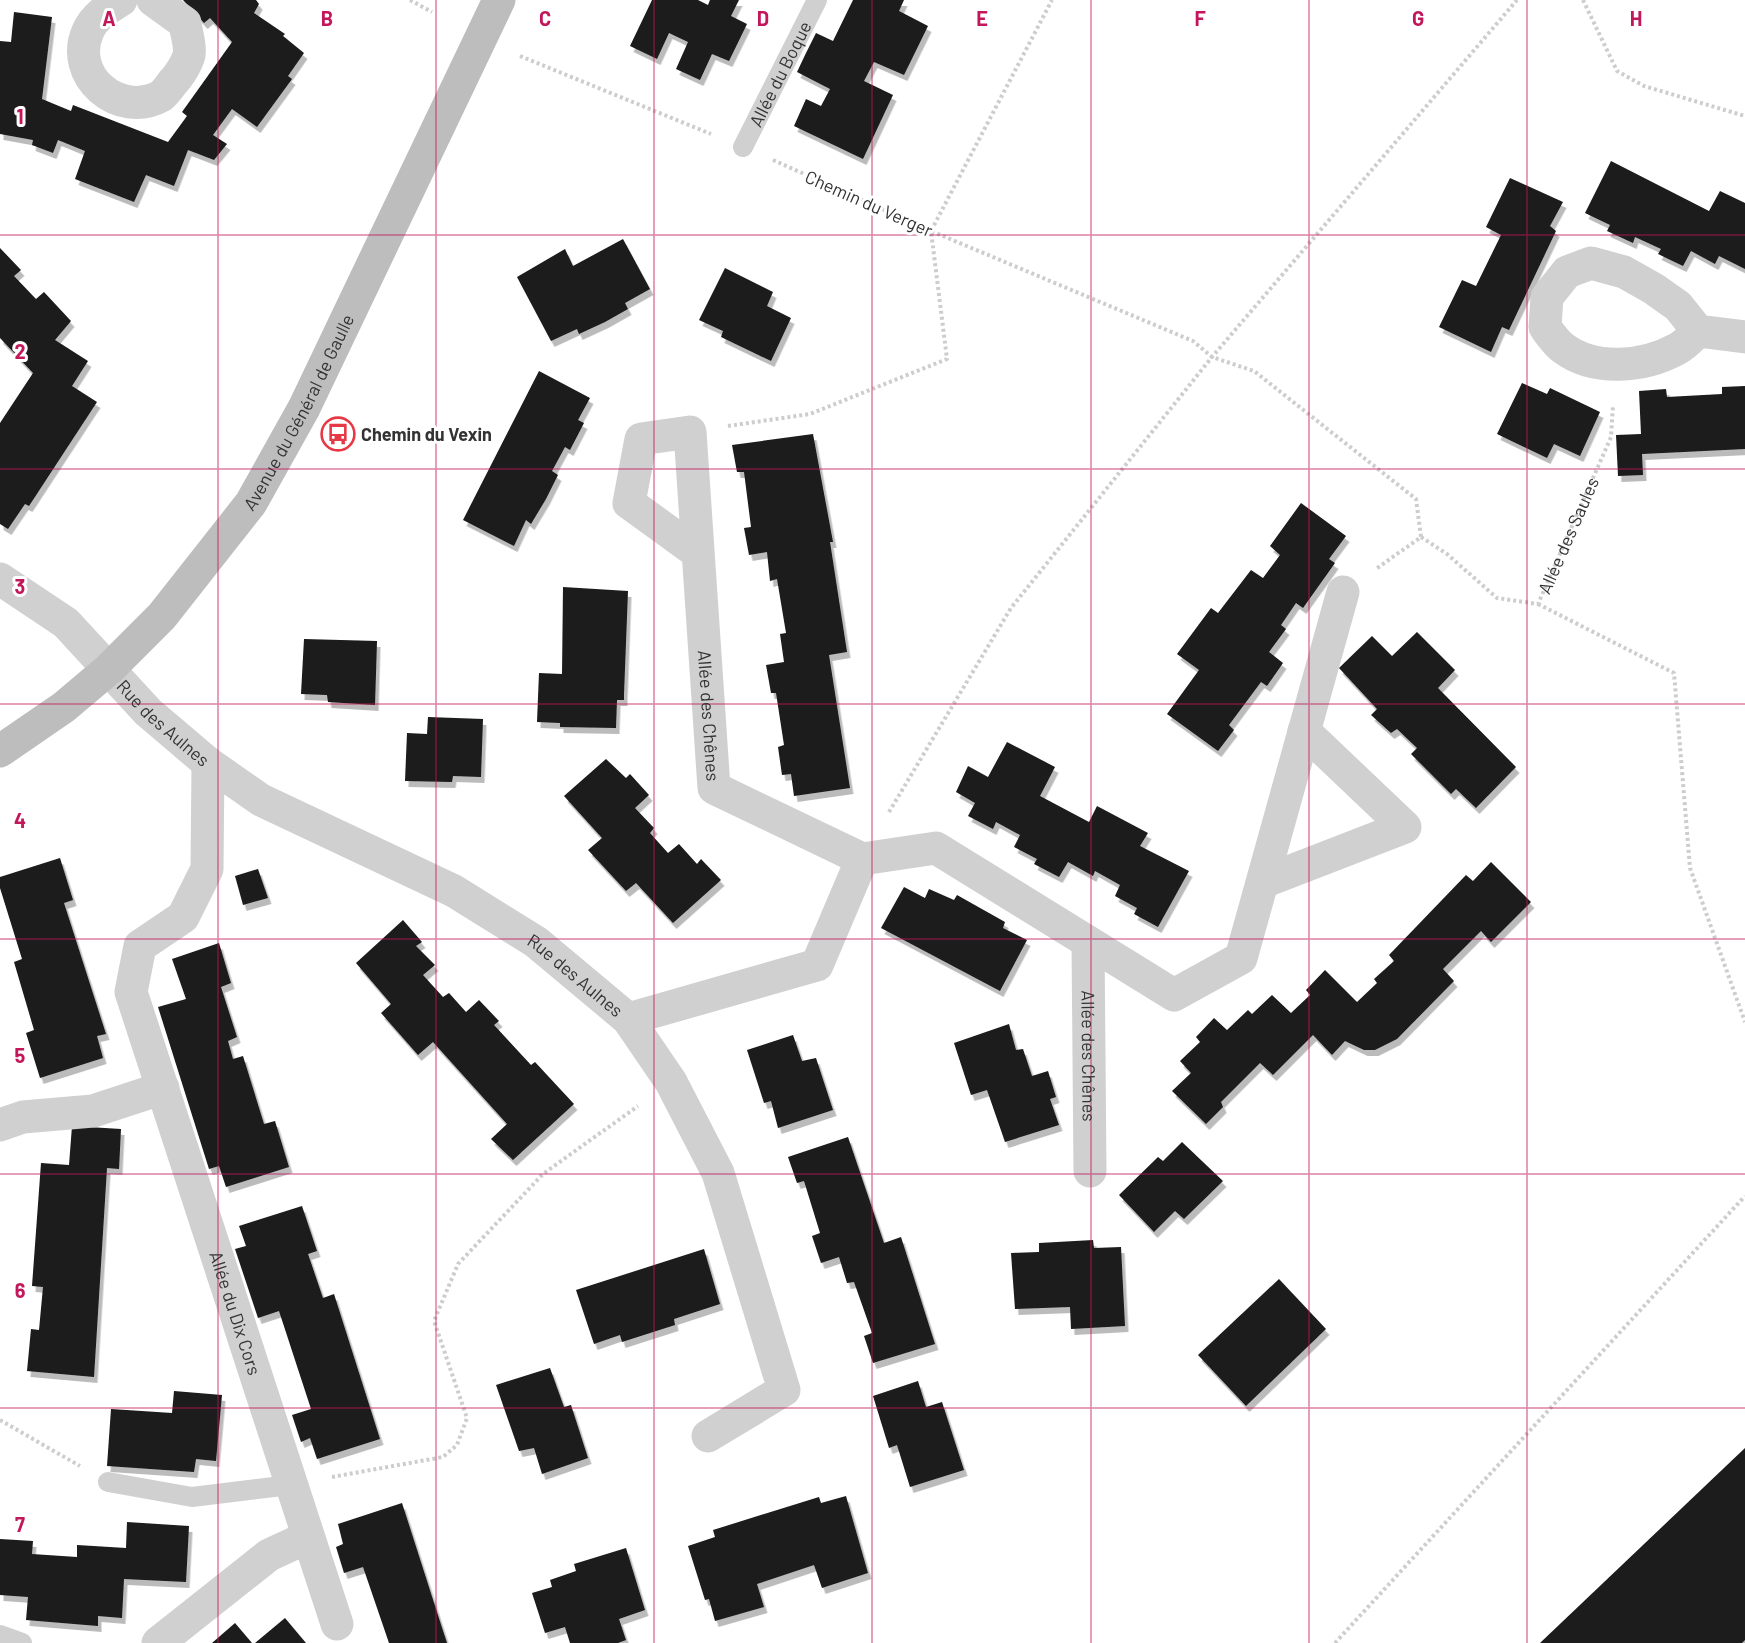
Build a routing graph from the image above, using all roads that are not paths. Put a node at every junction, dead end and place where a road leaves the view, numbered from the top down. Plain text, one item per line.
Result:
1 (121, 0) edge
2 (153, 0) edge
3 (499, 0) edge
4 (817, 0) edge
5 (743, 147) road end
6 (1698, 331) junction
7 (1745, 337) edge
8 (698, 553) junction
9 (0, 579) edge
10 (1343, 592) road end
11 (109, 669) junction
12 (1304, 731) junction
13 (0, 751) edge
14 (208, 763) junction
15 (861, 859) junction
16 (1263, 882) junction
17 (1088, 942) junction
18 (628, 1019) junction
19 (163, 1088) junction
20 (0, 1125) edge
21 (1089, 1171) dead end
22 (708, 1436) dead end
23 (108, 1482) road end
24 (290, 1485) junction
25 (308, 1536) junction
26 (337, 1624) dead end
27 (0, 1635) edge
28 (22, 1643) edge
29 (158, 1643) edge

1 - 2 street
3 - 11 street, Avenue du Général de Gaulle
4 - 5 lane, Allée du Boque
6 - 6 street
6 - 7 street
8 - 8 street, Allée des Chênes
8 - 15 street, Allée des Chênes
9 - 11 street, Rue des Aulnes
10 - 12 street
11 - 13 street, Avenue du Général de Gaulle
11 - 14 street, Rue des Aulnes
12 - 16 street
12 - 16 street
14 - 18 street, Rue des Aulnes
14 - 19 street, Allée du Dix Cors
15 - 17 street
15 - 18 street
16 - 17 street
17 - 21 street, Allée des Chênes
18 - 22 street, Rue des Aulnes
19 - 20 street
19 - 24 street, Allée du Dix Cors
23 - 24 lane
24 - 25 street, Allée du Dix Cors
25 - 26 street, Allée du Dix Cors
25 - 29 street
27 - 28 lane

